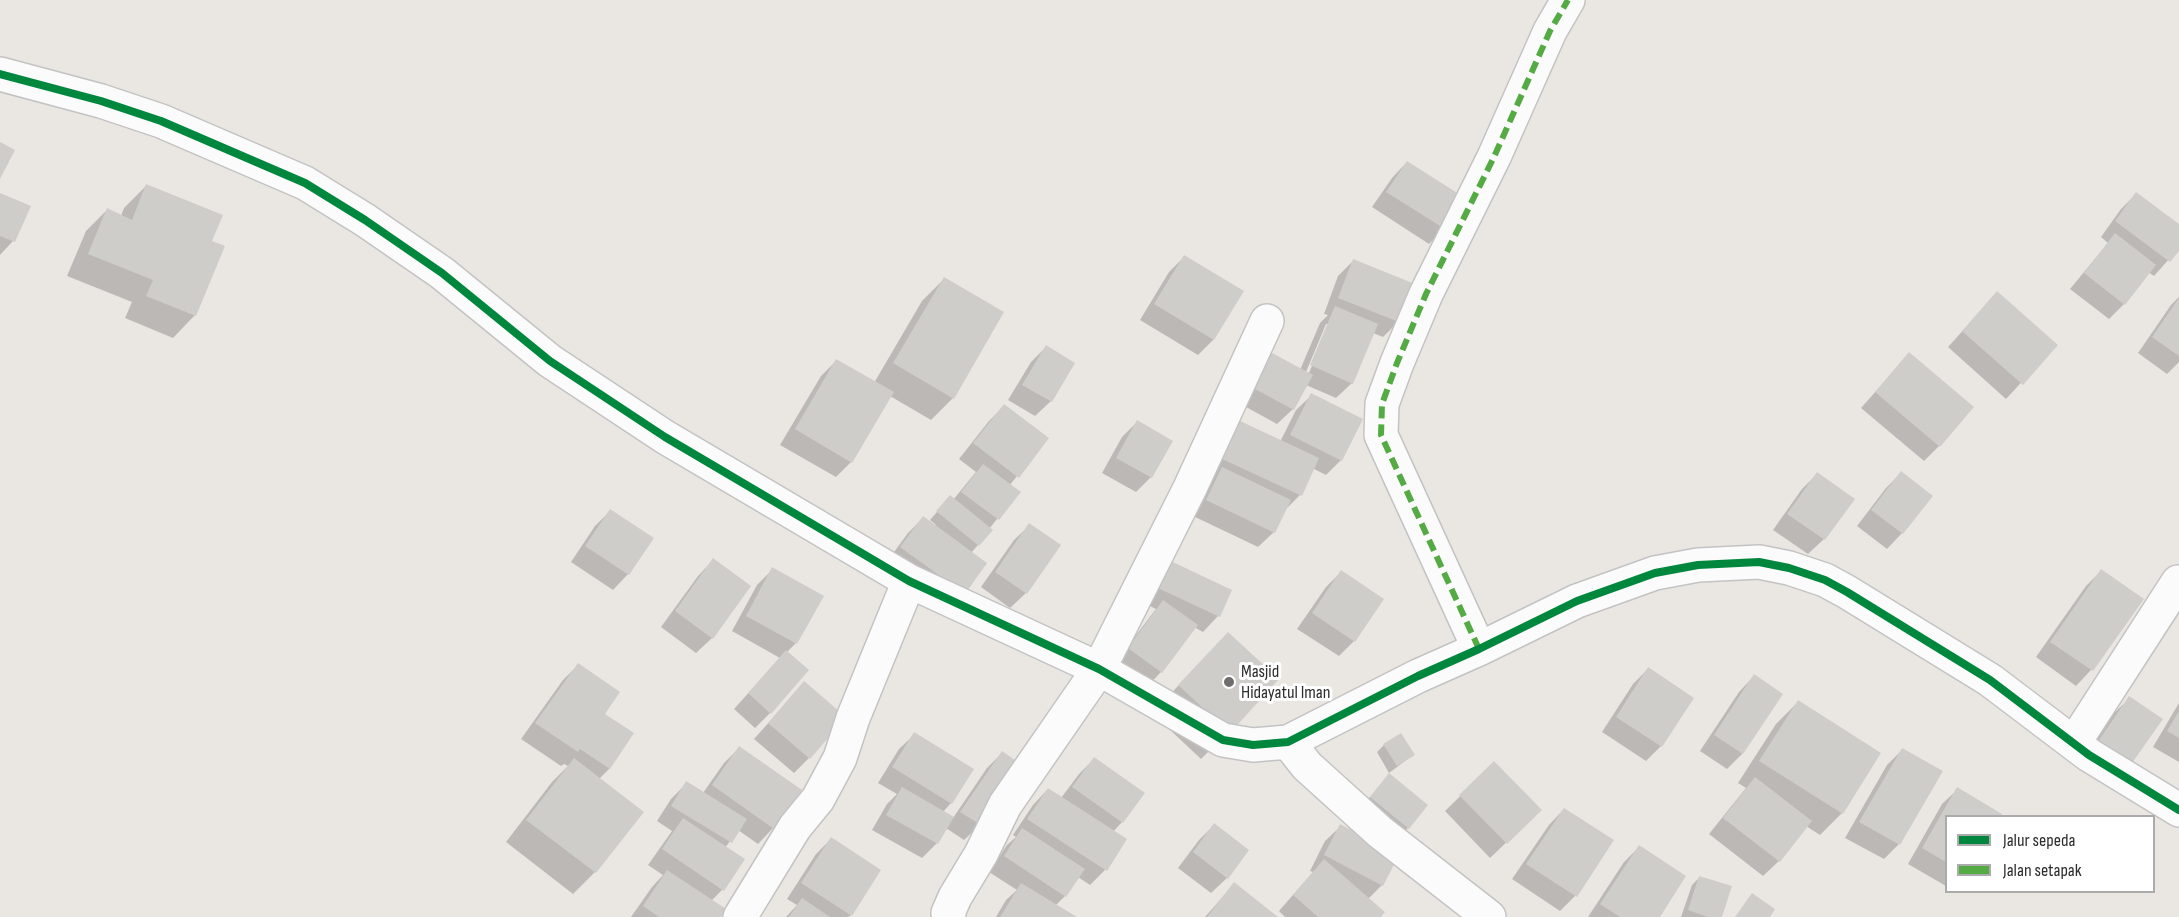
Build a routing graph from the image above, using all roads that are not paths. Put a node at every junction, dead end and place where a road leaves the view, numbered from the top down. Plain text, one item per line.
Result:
1 (1568, 0) edge
2 (0, 74) edge
3 (1267, 321) dead end
4 (909, 581) junction
5 (2178, 582) edge
6 (1479, 649) junction
7 (1099, 669) junction
8 (1288, 742) junction
9 (2074, 743) junction
10 (2179, 810) edge
11 (740, 917) edge
12 (949, 917) edge
13 (1489, 917) edge

1 - 6 street
2 - 4 street
3 - 7 street
4 - 7 street
4 - 11 street
5 - 9 street
6 - 8 street
6 - 9 street
7 - 8 street
7 - 12 street
8 - 13 street
9 - 10 street

